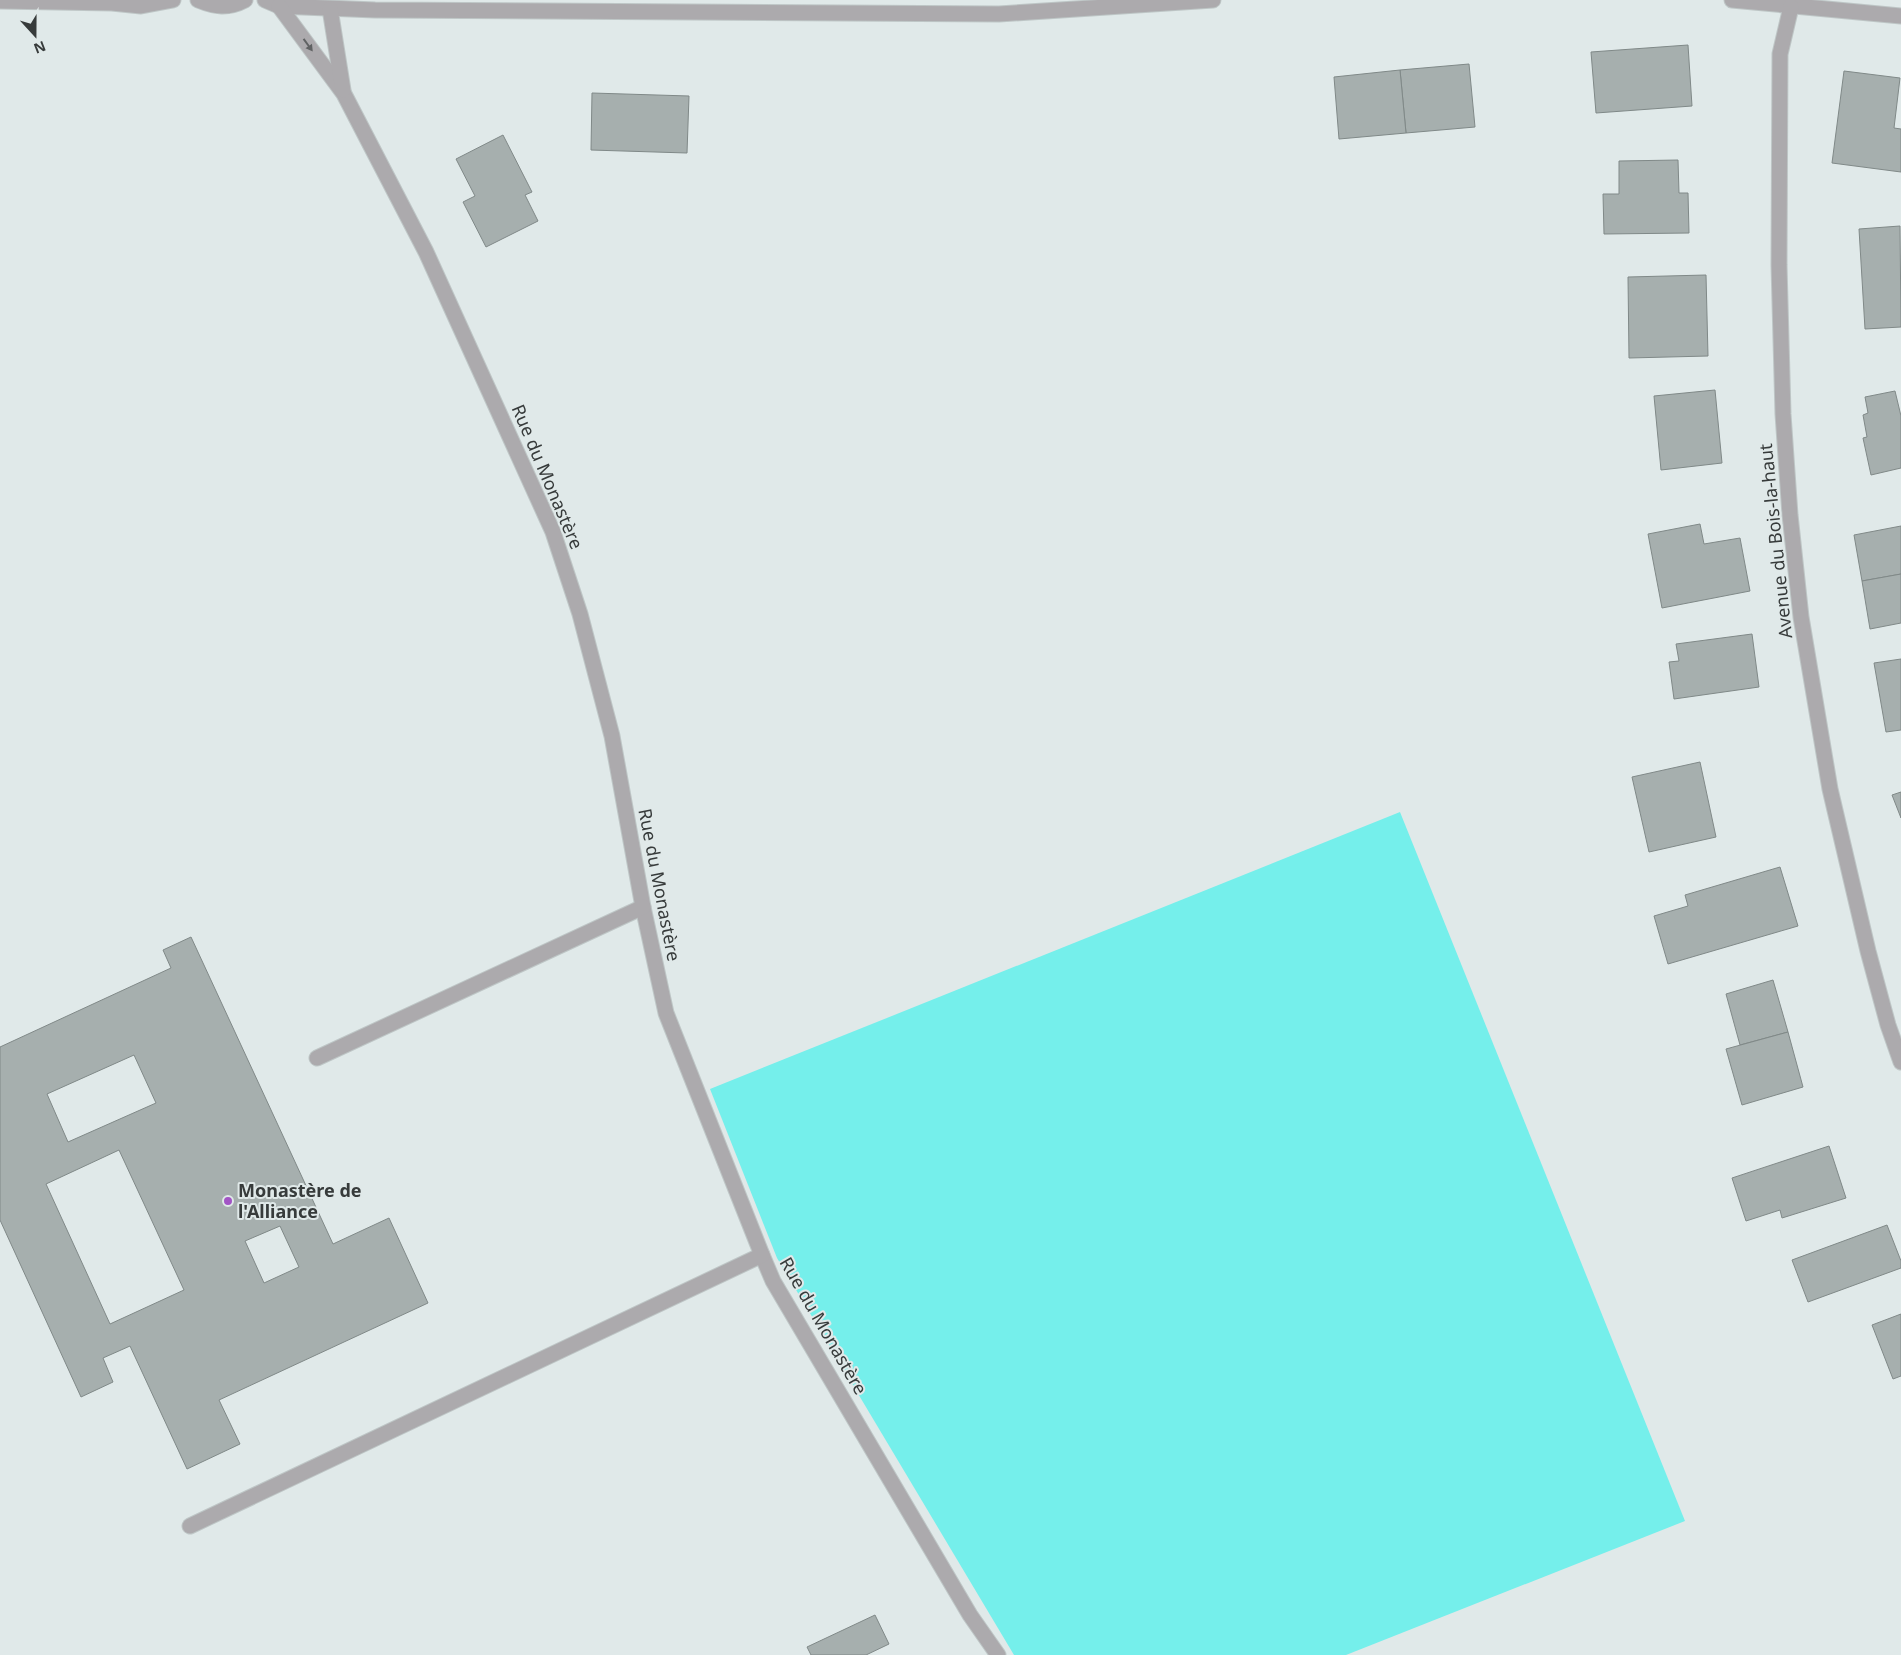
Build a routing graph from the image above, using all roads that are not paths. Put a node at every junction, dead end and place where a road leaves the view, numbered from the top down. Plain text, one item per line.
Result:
1 (174, 0) edge
2 (198, 0) edge
3 (245, 0) edge
4 (265, 0) edge
5 (1213, 0) edge
6 (1732, 0) edge
7 (0, 1) edge
8 (114, 2) edge
9 (325, 4) edge
10 (279, 6) junction
11 (999, 7) edge
12 (1791, 7) junction
13 (1901, 16) edge
14 (344, 94) junction
15 (643, 907) junction
16 (317, 1058) dead end
17 (1901, 1062) edge
18 (762, 1255) junction
19 (190, 1526) dead end
20 (998, 1655) edge

1 - 8 street
2 - 3 street
4 - 10 street
5 - 11 street
6 - 12 street
7 - 8 street
9 - 10 street
9 - 11 street
9 - 14 street, Rue du Monastère
10 -> 14 street, Rue du Monastère
12 - 13 street
12 - 17 street, Avenue du Bois-la-haut
14 - 15 street, Rue du Monastère
15 - 16 street
15 - 18 street, Rue du Monastère
18 - 19 street
18 - 20 street, Rue du Monastère

